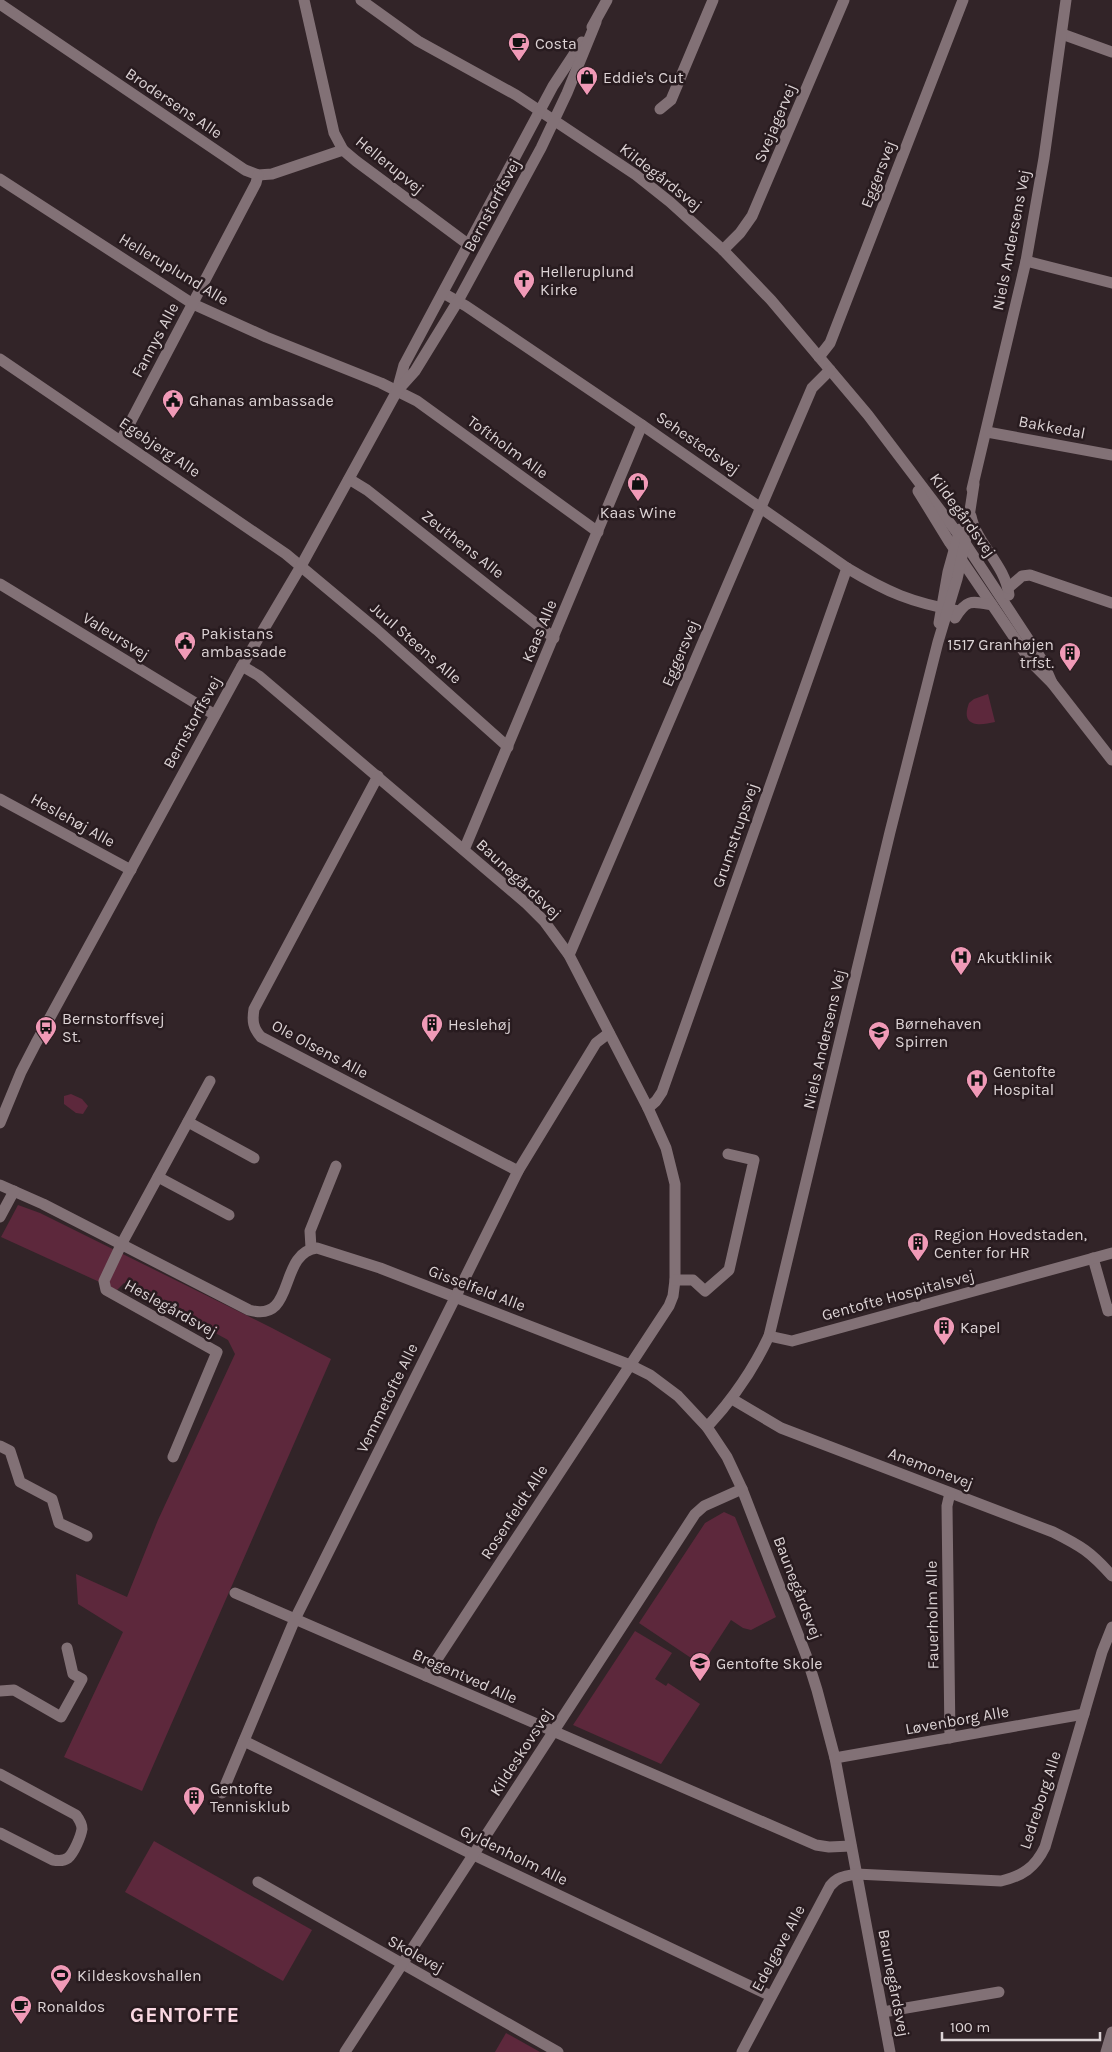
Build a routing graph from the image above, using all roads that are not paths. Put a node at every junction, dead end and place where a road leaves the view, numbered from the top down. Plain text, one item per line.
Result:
1 (304, 0) edge
2 (361, 0) edge
3 (607, 0) edge
4 (712, 0) edge
5 (844, 0) edge
6 (963, 0) edge
7 (1066, 0) edge
8 (0, 4) edge
9 (596, 22) junction
10 (1062, 34) junction
11 (1112, 52) edge
12 (660, 109) dead end
13 (540, 111) junction
14 (554, 121) junction
15 (343, 150) junction
16 (258, 175) junction
17 (0, 179) edge
18 (469, 244) junction
19 (724, 250) junction
20 (1026, 261) junction
21 (1112, 283) edge
22 (443, 293) junction
23 (458, 301) junction
24 (193, 304) junction
25 (818, 357) junction
26 (0, 359) edge
27 (830, 370) junction
28 (397, 391) junction
29 (642, 425) junction
30 (987, 432) junction
31 (121, 440) junction
32 (888, 442) junction
33 (1112, 455) edge
34 (349, 480) junction
35 (974, 484) junction
36 (761, 506) junction
37 (970, 510) junction
38 (598, 532) junction
39 (962, 538) junction
40 (954, 549) junction
41 (962, 560) junction
42 (301, 566) junction
43 (847, 568) junction
44 (0, 584) edge
45 (1008, 588) junction
46 (1112, 603) edge
47 (992, 605) junction
48 (1010, 609) junction
49 (949, 610) junction
50 (554, 638) junction
51 (938, 642) junction
52 (242, 666) junction
53 (1052, 684) junction
54 (215, 715) junction
55 (508, 747) junction
56 (1112, 760) edge
57 (378, 776) junction
58 (0, 799) edge
59 (464, 850) junction
60 (130, 870) junction
61 (569, 955) junction
62 (609, 1033) junction
63 (21, 1072) junction
64 (210, 1081) dead end
65 (0, 1103) edge
66 (648, 1108) junction
67 (188, 1122) junction
68 (0, 1123) edge
69 (728, 1154) dead end
70 (254, 1158) dead end
71 (336, 1166) dead end
72 (518, 1171) junction
73 (158, 1178) junction
74 (0, 1185) edge
75 (14, 1190) junction
76 (229, 1215) dead end
77 (0, 1217) edge
78 (121, 1245) junction
79 (311, 1248) junction
80 (1112, 1253) edge
81 (1093, 1258) junction
82 (675, 1280) junction
83 (456, 1296) junction
84 (1112, 1310) edge
85 (769, 1336) junction
86 (630, 1365) junction
87 (732, 1399) junction
88 (707, 1427) junction
89 (0, 1446) edge
90 (173, 1457) dead end
91 (742, 1489) junction
92 (950, 1493) junction
93 (87, 1536) dead end
94 (1112, 1576) edge
95 (235, 1593) dead end
96 (295, 1619) junction
97 (1112, 1626) edge
98 (67, 1648) dead end
99 (426, 1676) junction
100 (0, 1690) edge
101 (1084, 1714) junction
102 (553, 1732) junction
103 (950, 1738) junction
104 (244, 1741) junction
105 (835, 1758) junction
106 (0, 1774) edge
107 (222, 1793) dead end
108 (0, 1832) edge
109 (851, 1846) junction
110 (474, 1855) junction
111 (856, 1874) junction
112 (258, 1882) dead end
113 (402, 1965) junction
114 (999, 1992) dead end
115 (772, 1996) junction
116 (883, 2012) junction
117 (1112, 2032) edge
118 (345, 2052) edge
119 (558, 2052) edge
120 (742, 2052) edge
121 (890, 2052) edge
122 (1106, 2052) edge

1 - 15 street, Hellerupvej
2 - 13 street, Kildegårdsvej
3 - 9 street, Bernstorffsvej
4 - 12 street
5 - 19 street, Svejagervej
6 - 25 street, Eggersvej
7 - 10 street, Niels Andersens Vej
8 - 16 street, Brodersens Alle
9 - 13 street, Bernstorffsvej
9 - 14 street, Bernstorffsvej
10 - 11 street
10 - 20 street, Niels Andersens Vej
13 - 14 street, Kildegårdsvej
13 - 18 street, Bernstorffsvej
14 - 19 street, Kildegårdsvej
14 - 23 street, Bernstorffsvej
15 - 16 street
15 - 18 street, Hellerupvej
16 - 24 street, Fannys Alle
17 - 24 street, Helleruplund Alle
18 - 22 street, Bernstorffsvej
19 - 25 street, Kildegårdsvej
20 - 21 street
20 - 30 street, Niels Andersens Vej
22 - 23 street, Sehestedsvej
22 - 28 street, Bernstorffsvej
23 - 28 street, Bernstorffsvej
23 - 29 street, Sehestedsvej
24 - 28 street, Helleruplund Alle
24 - 31 street, Fannys Alle
25 - 27 street, Kildegårdsvej
26 - 31 street, Egebjerg Alle
27 - 32 street, Kildegårdsvej
27 - 36 street, Eggersvej
28 - 34 street, Bernstorffsvej
28 - 38 street, Toftholm Alle
29 - 36 street, Sehestedsvej
29 - 38 street, Kaas Alle
30 - 33 street, Bakkedal
30 - 35 street, Niels Andersens Vej
31 - 42 street, Egebjerg Alle
32 - 39 street, Kildegårdsvej
32 - 40 street, Kildegårdsvej
34 - 42 street, Bernstorffsvej
34 - 50 street, Zeuthens Alle
35 - 37 street, Niels Andersens Vej
35 - 39 street, Niels Andersens Vej
36 - 43 street, Sehestedsvej
36 - 61 street, Eggersvej
37 - 39 street, Niels Andersens Vej
37 - 45 street, Kildegårdsvej
38 - 50 street, Kaas Alle
39 - 40 street, Niels Andersens Vej
39 - 41 street, Niels Andersens Vej
39 - 48 street, Kildegårdsvej
40 - 41 street, Kildegårdsvej
40 - 49 street, Niels Andersens Vej
41 - 47 street, Kildegårdsvej
41 - 49 street, Niels Andersens Vej
42 - 52 street, Bernstorffsvej
42 - 55 street, Juul Steens Alle
43 - 49 street, Sehestedsvej
43 - 66 street, Grumstrupsvej
44 - 54 street, Valeursvej
45 - 46 street
45 - 48 street, Kildegårdsvej
47 - 49 street
47 - 53 street, Kildegårdsvej
48 - 53 street, Kildegårdsvej
49 - 51 street
49 - 51 street, Niels Andersens Vej
50 - 55 street, Kaas Alle
51 - 85 street, Niels Andersens Vej
52 - 54 street, Bernstorffsvej
52 - 57 street, Baunegårdsvej
53 - 56 street, Kildegårdsvej
54 - 60 street, Bernstorffsvej
55 - 59 street, Kaas Alle
57 - 59 street, Baunegårdsvej
57 - 72 street, Ole Olsens Alle
58 - 60 street, Heslehøj Alle
59 - 61 street, Baunegårdsvej
60 - 63 street, Bernstorffsvej
61 - 62 street, Baunegårdsvej
62 - 66 street, Baunegårdsvej
62 - 72 street, Vemmetofte Alle
63 - 65 street, Bernstorffsvej
63 - 68 street, Bernstorffsvej
64 - 67 street
66 - 82 street, Baunegårdsvej
67 - 70 street
67 - 73 street
69 - 82 street
71 - 79 street
72 - 83 street, Vemmetofte Alle
73 - 76 street
73 - 78 street
74 - 75 street, Heslegårdsvej
75 - 77 street
75 - 78 street, Heslegårdsvej
78 - 79 street, Heslegårdsvej
78 - 90 street, Heslegårdsvej
79 - 83 street, Gisselfeld Alle
80 - 81 street, Gentofte Hospitalsvej
81 - 84 street
81 - 85 street, Gentofte Hospitalsvej
82 - 86 street, Baunegårdsvej
83 - 86 street, Gisselfeld Alle
83 - 96 street, Vemmetofte Alle
85 - 87 street, Niels Andersens Vej
86 - 88 street, Baunegårdsvej
86 - 99 street, Rosenfeldt Alle
87 - 88 street, Niels Andersens Vej
87 - 92 street, Anemonevej
88 - 91 street, Baunegårdsvej
89 - 93 street
91 - 102 street, Kildeskovsvej
91 - 105 street, Baunegårdsvej
92 - 94 street, Anemonevej
92 - 103 street, Fauerholm Alle
95 - 96 street, Bregentved Alle
96 - 99 street, Bregentved Alle
96 - 104 street, Vemmetofte Alle
97 - 101 street, Ledreborg Alle
98 - 100 street
99 - 102 street, Bregentved Alle
101 - 103 street, Løvenborg Alle
101 - 111 street, Ledreborg Alle
102 - 109 street, Bregentved Alle
102 - 110 street, Kildeskovsvej
103 - 105 street, Løvenborg Alle
104 - 107 street, Vemmetofte Alle
104 - 110 street, Gyldenholm Alle
105 - 109 street, Baunegårdsvej
106 - 108 street
109 - 111 street, Baunegårdsvej
110 - 113 street, Kildeskovsvej
110 - 115 street, Gyldenholm Alle
111 - 115 street, Edelgave Alle
111 - 116 street, Baunegårdsvej
112 - 113 street, Skolevej
113 - 118 street, Kildeskovsvej
113 - 119 street, Skolevej
114 - 116 street
115 - 120 street, Edelgave Alle
116 - 121 street, Baunegårdsvej
117 - 122 street

